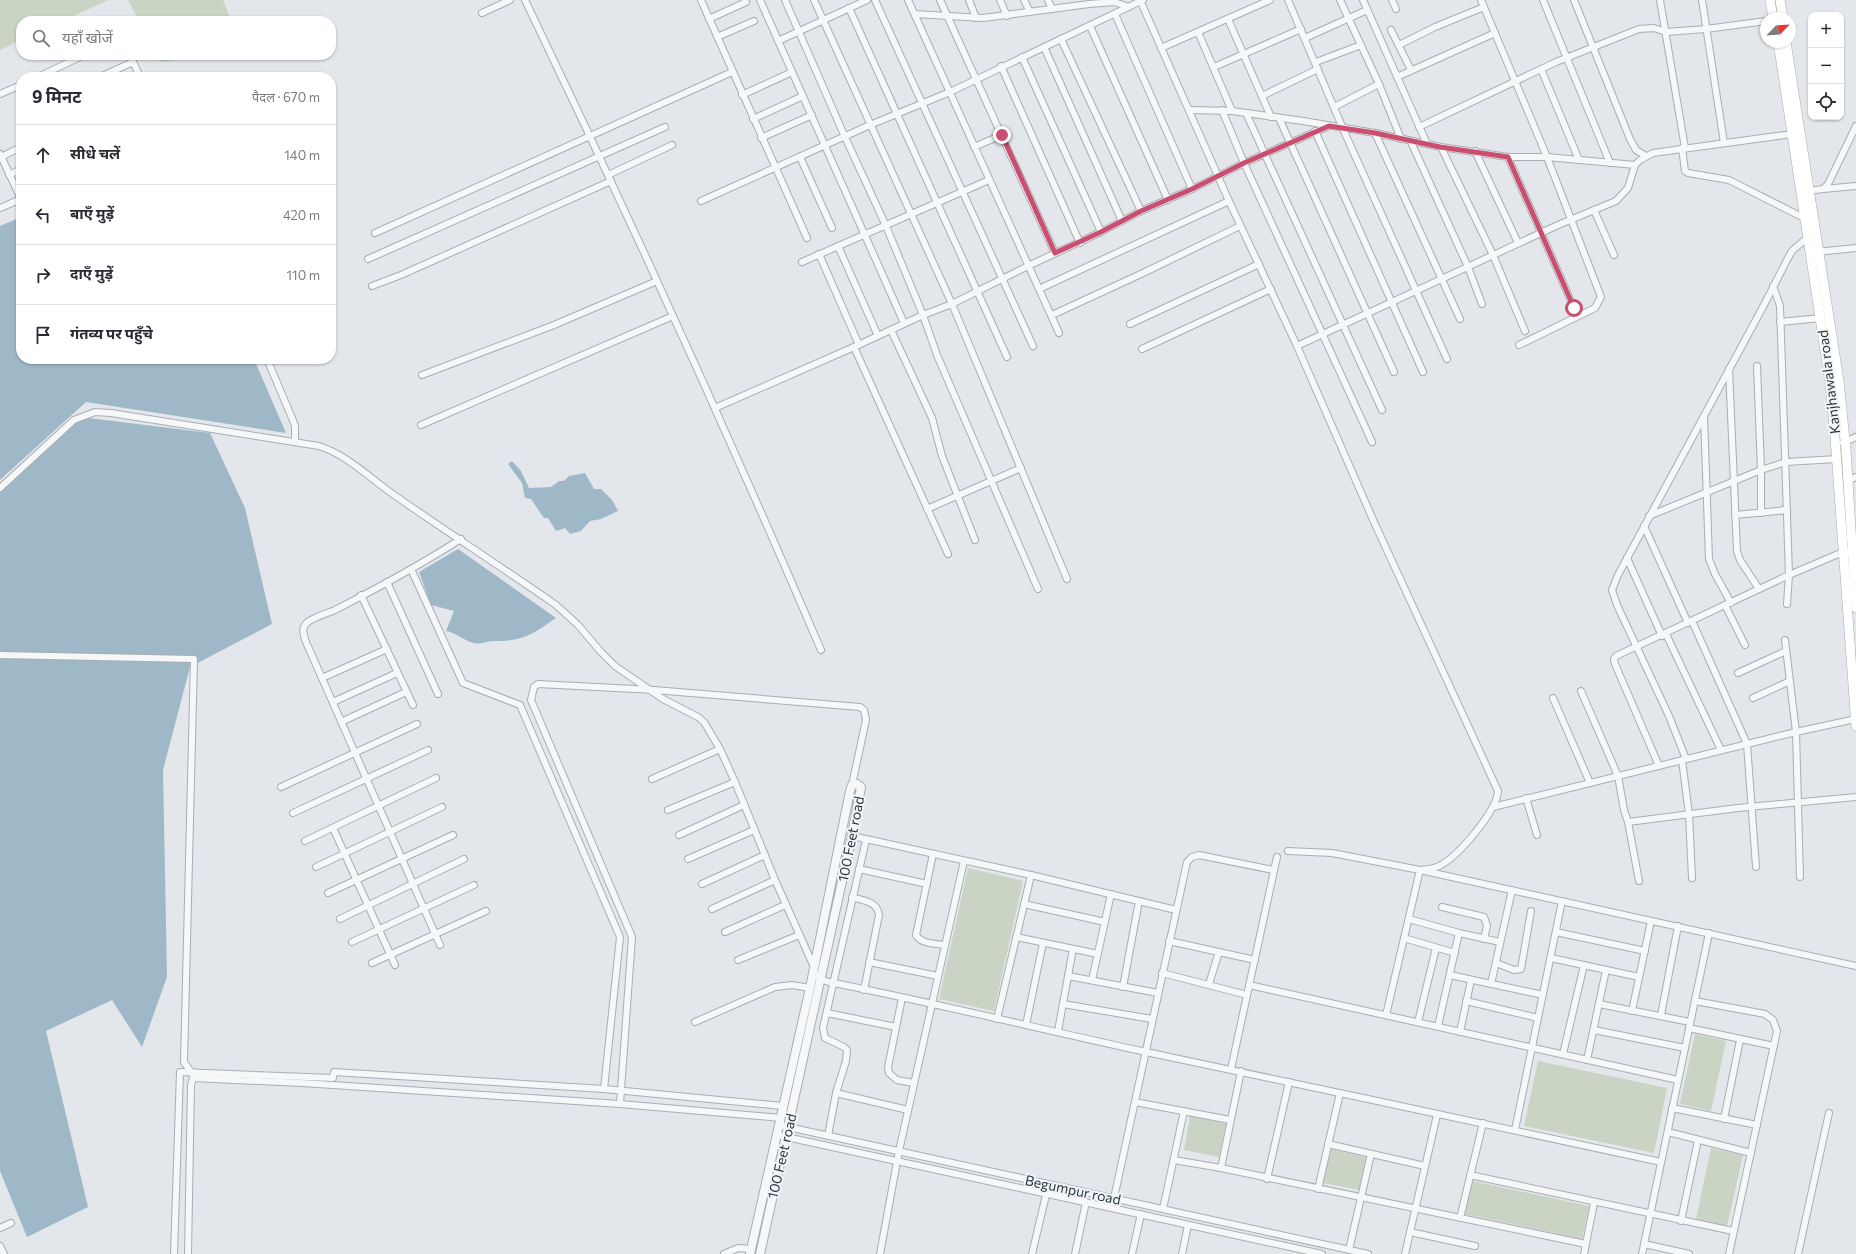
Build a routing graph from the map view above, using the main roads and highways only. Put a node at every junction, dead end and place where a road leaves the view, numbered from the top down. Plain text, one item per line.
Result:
1 (1770, 0) edge
2 (1780, 0) edge
3 (1772, 12) edge
4 (1782, 12) edge
5 (1779, 48) edge
6 (1787, 48) edge
7 (1815, 252) junction
8 (1852, 479) edge
9 (1856, 608) edge
10 (1856, 719) edge
11 (1856, 726) edge

1 - 3 main road
2 - 4 main road
5 - 7 main road, Kanjhawala road
6 - 7 main road, Kanjhawala road
7 - 8 main road, Kanjhawala road
7 - 10 main road, Kanjhawala road
8 - 9 main road, Kanjhawala road
10 - 11 main road, Kanjhawala road

